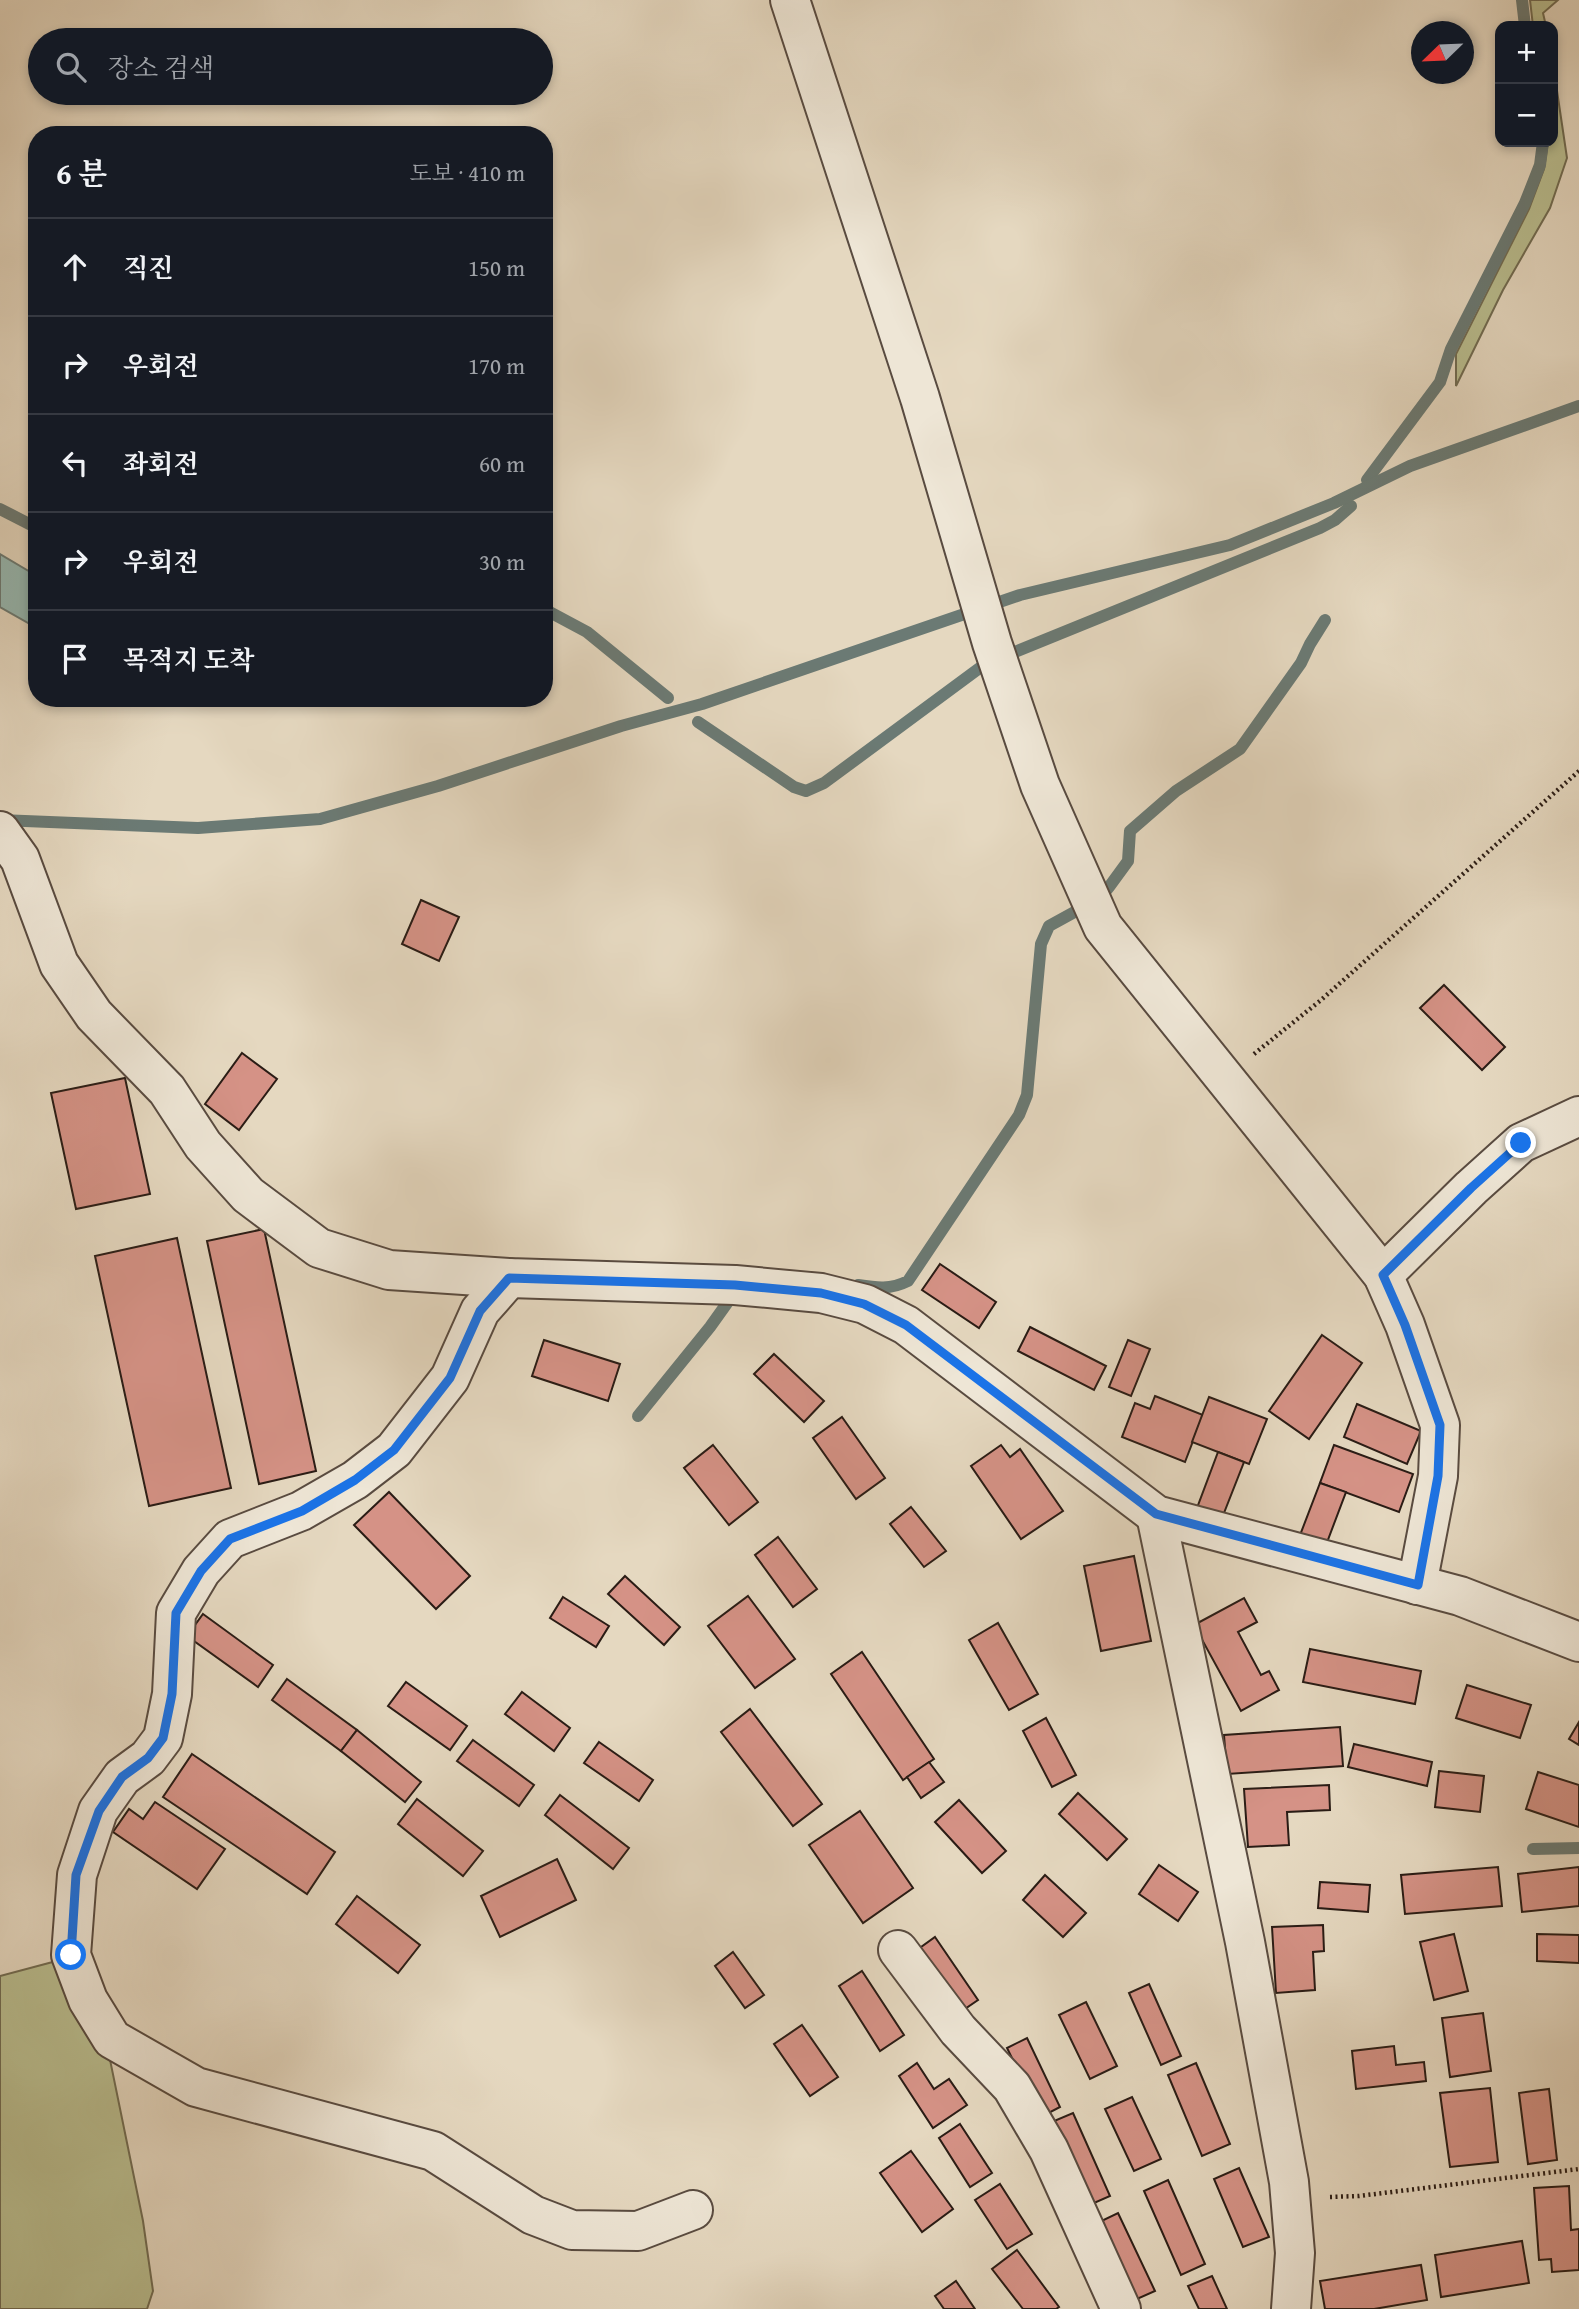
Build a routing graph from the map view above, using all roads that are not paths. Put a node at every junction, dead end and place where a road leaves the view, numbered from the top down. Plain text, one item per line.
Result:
1 (790, 0) edge
2 (0, 831) edge
3 (1579, 1116) edge
4 (1383, 1275) junction
5 (509, 1278) junction
6 (1156, 1514) junction
7 (1418, 1585) junction
8 (1579, 1642) edge
9 (898, 1950) dead end
10 (693, 2210) dead end
11 (1121, 2309) edge
12 (1291, 2309) edge

1 - 4 street
2 - 5 street
3 - 4 street
4 - 7 street
5 - 6 street
5 - 10 street
6 - 7 street
6 - 12 street
7 - 8 street
9 - 11 street

